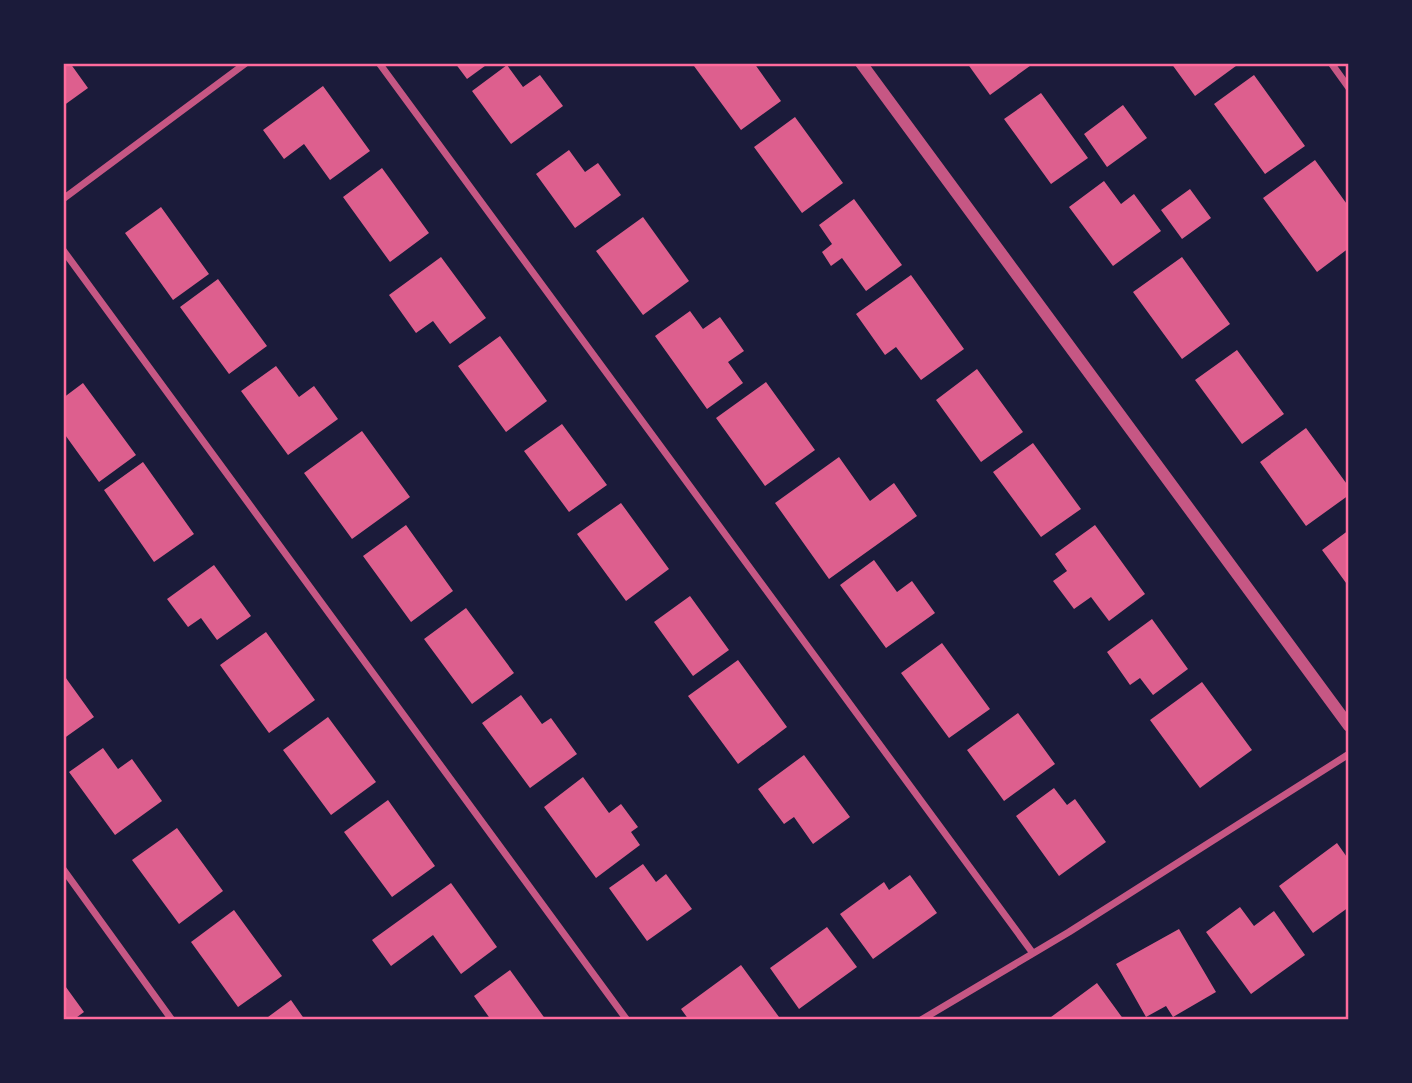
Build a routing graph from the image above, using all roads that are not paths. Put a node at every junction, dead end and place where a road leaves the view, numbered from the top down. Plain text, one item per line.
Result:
1 (246, 63) edge
2 (379, 63) edge
3 (861, 63) edge
4 (1331, 63) edge
5 (1349, 88) edge
6 (63, 199) edge
7 (63, 250) edge
8 (1349, 726) edge
9 (1349, 754) edge
10 (63, 869) edge
11 (1032, 952) junction
12 (173, 1020) edge
13 (627, 1020) edge
14 (921, 1020) edge

1 - 6 street
2 - 11 street
3 - 8 street
4 - 5 street
7 - 13 street
9 - 11 street
10 - 12 street
11 - 14 street

